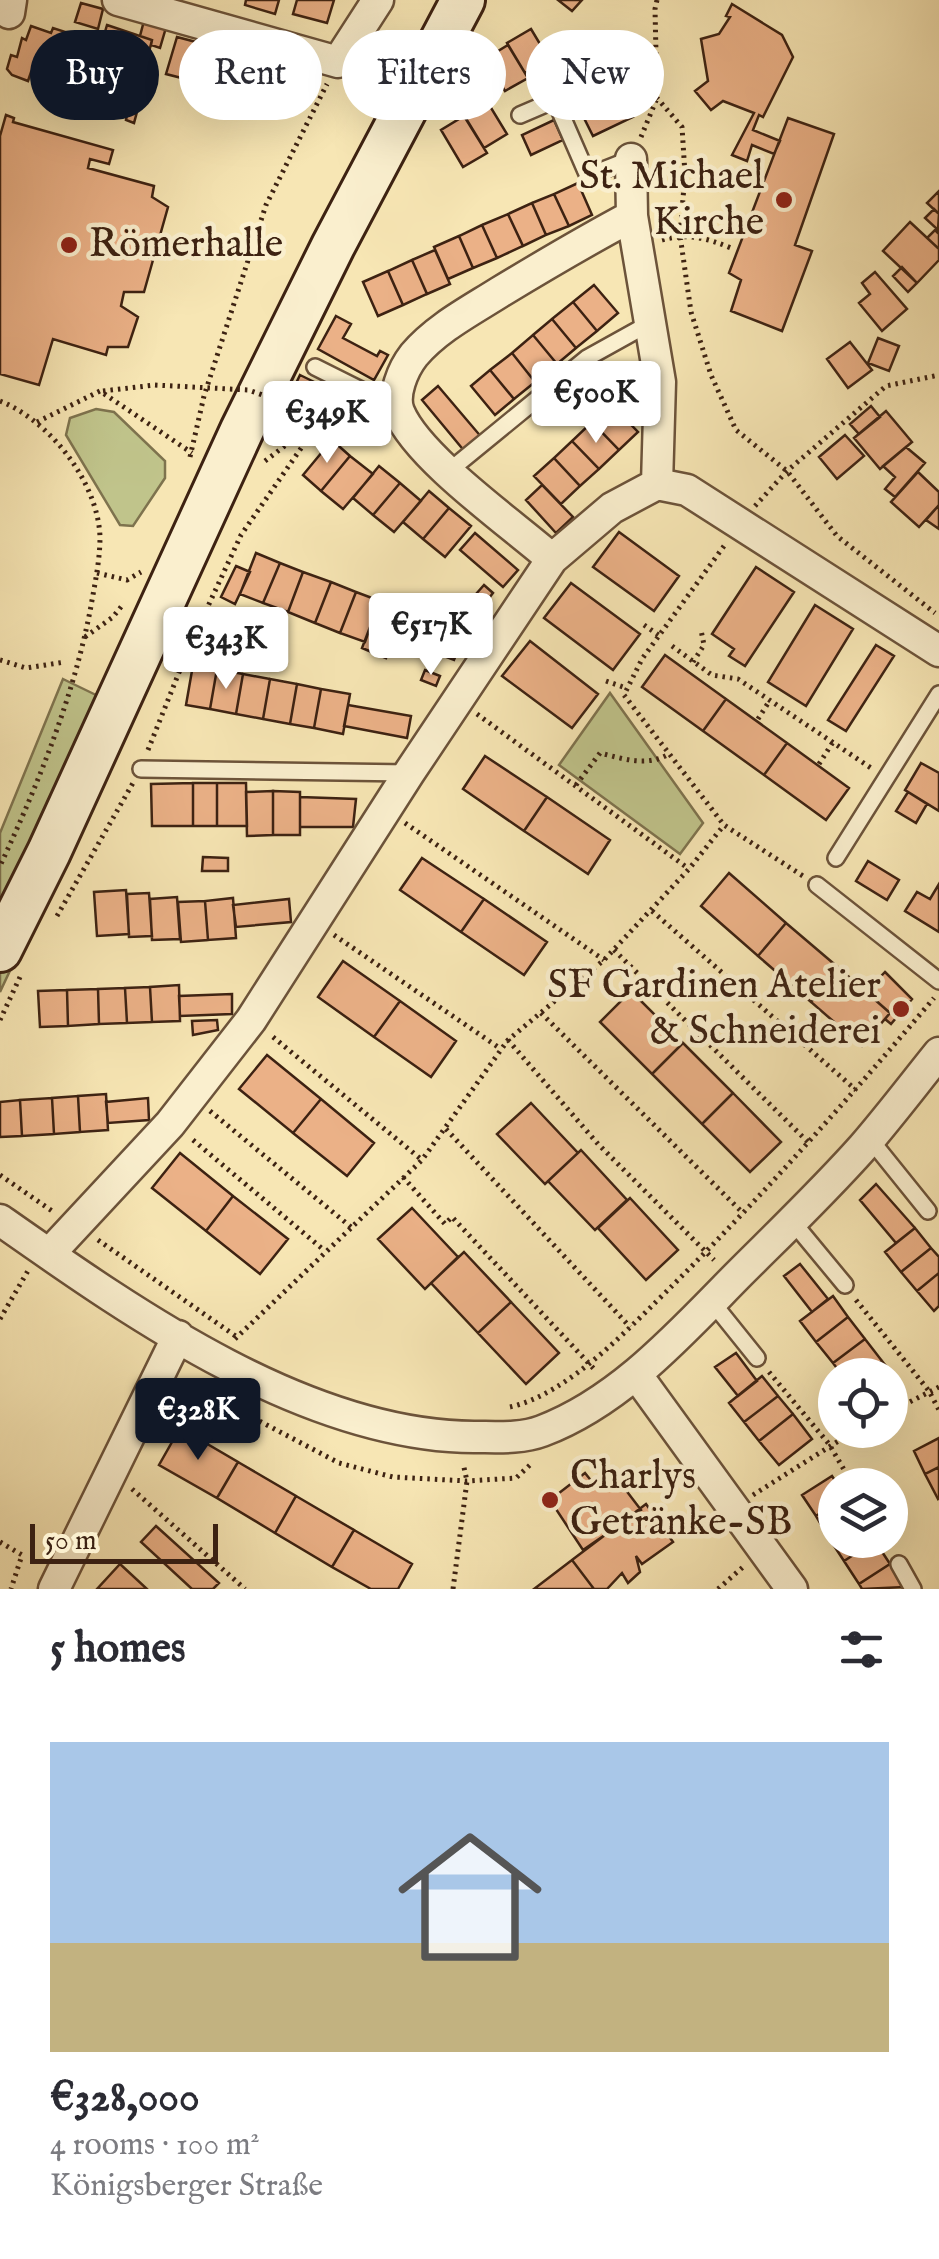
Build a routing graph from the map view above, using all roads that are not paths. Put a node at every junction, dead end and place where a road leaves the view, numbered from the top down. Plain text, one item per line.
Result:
1 (118, 0) edge
2 (378, 0) edge
3 (463, 0) edge
4 (520, 116) dead end
5 (632, 159) joint
6 (632, 216) junction
7 (650, 323) junction
8 (315, 366) dead end
9 (404, 421) junction
10 (449, 471) junction
11 (657, 484) junction
12 (552, 558) junction
13 (939, 651) edge
14 (939, 694) edge
15 (141, 769) road end
16 (409, 773) junction
17 (836, 858) dead end
18 (817, 885) road end
19 (12, 960) edge
20 (939, 981) edge
21 (939, 1053) edge
22 (870, 1139) junction
23 (928, 1211) dead end
24 (0, 1220) edge
25 (792, 1221) junction
26 (45, 1252) junction
27 (845, 1286) road end
28 (712, 1302) junction
29 (178, 1336) junction
30 (758, 1358) road end
31 (625, 1383) junction
32 (899, 1564) dead end
33 (54, 1589) edge
34 (792, 1589) edge
35 (913, 1589) edge

1 - 2 street
3 - 19 main road
4 - 5 lane
5 - 6 street
6 - 7 street
6 - 9 street
7 - 10 lane
7 - 11 street
8 - 9 lane
9 - 10 street
10 - 12 street
11 - 12 street
11 - 13 street
12 - 16 street
14 - 17 lane
15 - 16 lane
16 - 26 street
18 - 20 lane
21 - 22 street
22 - 23 lane
22 - 25 street
24 - 26 street
25 - 27 lane
25 - 28 street
26 - 29 street
28 - 30 lane
28 - 31 street
29 - 31 street
29 - 33 street
31 - 34 street
32 - 35 lane

